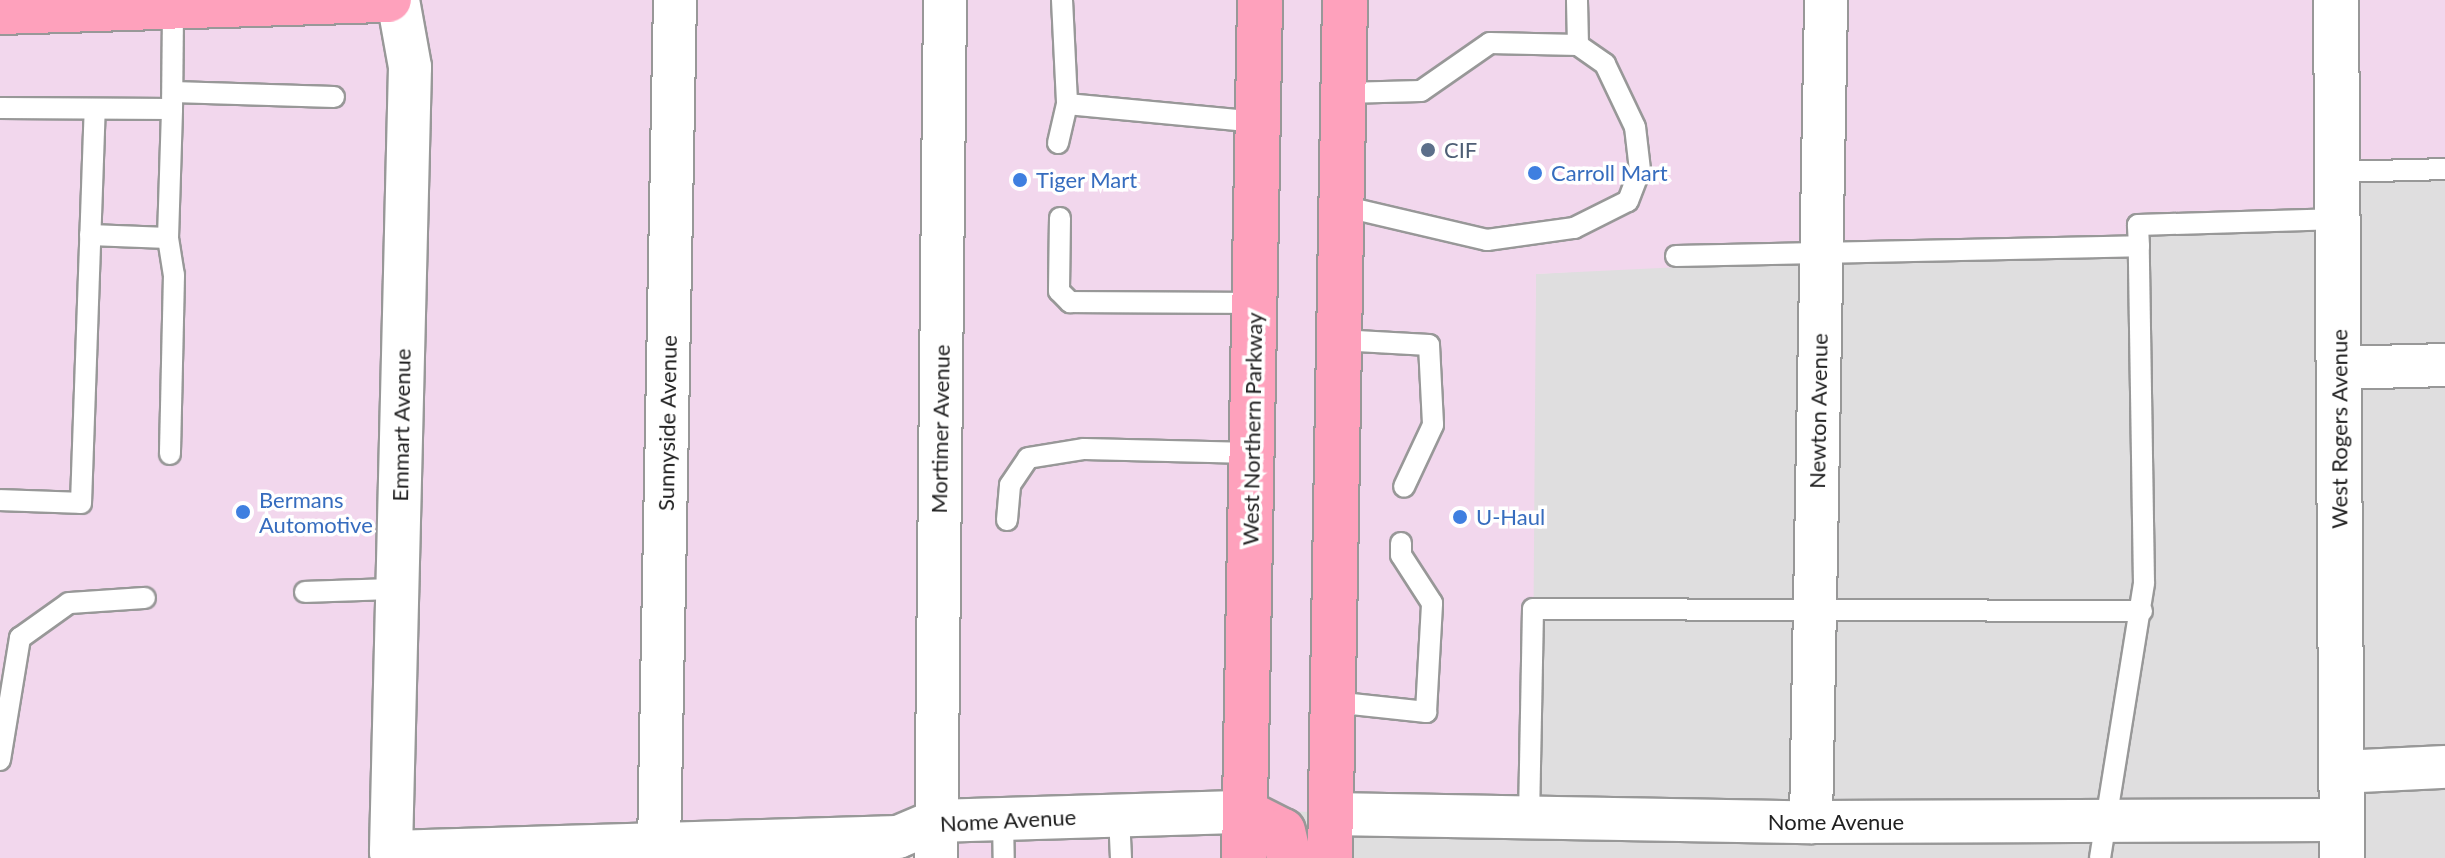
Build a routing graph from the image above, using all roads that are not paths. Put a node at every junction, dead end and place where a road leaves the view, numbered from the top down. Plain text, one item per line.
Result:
1 (389, 0) edge
2 (398, 0) edge
3 (675, 0) edge
4 (945, 0) edge
5 (1062, 0) edge
6 (1260, 0) edge
7 (1345, 0) edge
8 (1577, 0) edge
9 (1826, 0) edge
10 (2336, 0) edge
11 (259, 2) edge
12 (92, 4) edge
13 (173, 6) junction
14 (0, 12) edge
15 (1578, 45) junction
16 (1344, 93) junction
17 (334, 97) dead end
18 (172, 100) junction
19 (1067, 104) junction
20 (0, 108) edge
21 (95, 109) junction
22 (1258, 122) junction
23 (1058, 143) dead end
24 (2445, 169) edge
25 (2340, 172) junction
26 (1342, 206) junction
27 (1060, 218) dead end
28 (2340, 219) junction
29 (90, 235) junction
30 (168, 238) junction
31 (2139, 246) junction
32 (1676, 256) dead end
33 (1821, 258) junction
34 (1255, 303) junction
35 (1339, 340) junction
36 (2445, 365) edge
37 (2339, 368) junction
38 (1252, 453) junction
39 (170, 454) dead end
40 (1404, 487) dead end
41 (0, 500) edge
42 (1007, 520) dead end
43 (1401, 543) dead end
44 (397, 589) junction
45 (305, 592) dead end
46 (145, 598) dead end
47 (2142, 611) junction
48 (1815, 614) junction
49 (1333, 702) junction
50 (0, 760) edge
51 (2445, 767) edge
52 (2341, 772) junction
53 (1245, 812) junction
54 (1331, 814) junction
55 (1119, 816) junction
56 (1529, 818) junction
57 (1811, 822) junction
58 (1003, 838) edge
59 (936, 839) edge
60 (2342, 839) edge
61 (2100, 840) edge
62 (659, 847) junction
63 (390, 855) edge
64 (1121, 858) edge
65 (1244, 858) edge
66 (1289, 858) edge
67 (1330, 858) edge

1 - 11 main road
2 - 44 street, Emmart Avenue
3 - 62 street, Sunnyside Avenue
4 - 59 street, Mortimer Avenue
5 - 19 lane
6 - 22 main road, West Northern Parkway
7 - 16 main road
8 - 15 lane
9 - 33 street, Newton Avenue
10 - 25 street, West Rogers Avenue
11 - 13 main road
12 - 13 main road
12 - 14 main road
13 - 18 lane
15 - 16 lane
15 - 26 lane
16 - 26 main road
17 - 18 lane
18 - 21 lane
18 - 30 lane
19 - 22 lane
19 - 23 lane
20 - 21 lane
21 - 29 lane
22 - 34 main road, West Northern Parkway
24 - 25 lane
25 - 28 street, West Rogers Avenue
26 - 35 main road
27 - 34 lane
28 - 31 lane
28 - 37 street, West Rogers Avenue
29 - 30 lane
29 - 41 lane
30 - 39 lane
31 - 33 lane
31 - 47 lane
32 - 33 lane
33 - 48 street, Newton Avenue
34 - 38 main road, West Northern Parkway
35 - 40 lane
35 - 49 main road
36 - 37 street
37 - 52 street, West Rogers Avenue
38 - 42 lane
38 - 53 main road, West Northern Parkway
43 - 49 lane
44 - 45 lane
44 - 63 street, Emmart Avenue
46 - 50 lane
47 - 48 lane
47 - 61 lane
48 - 56 lane
48 - 57 street, Newton Avenue
49 - 54 main road
51 - 52 street
52 - 60 street, West Rogers Avenue
53 - 55 street, Nome Avenue
53 - 65 main road, West Northern Parkway
53 - 66 main road
54 - 56 street, Nome Avenue
54 - 67 main road
55 - 58 street, Nome Avenue
55 - 64 lane
56 - 57 street, Nome Avenue
57 - 61 street, Nome Avenue
58 - 59 street, Nome Avenue
59 - 62 street, Nome Avenue
60 - 61 street, Nome Avenue
62 - 63 street, Nome Avenue

